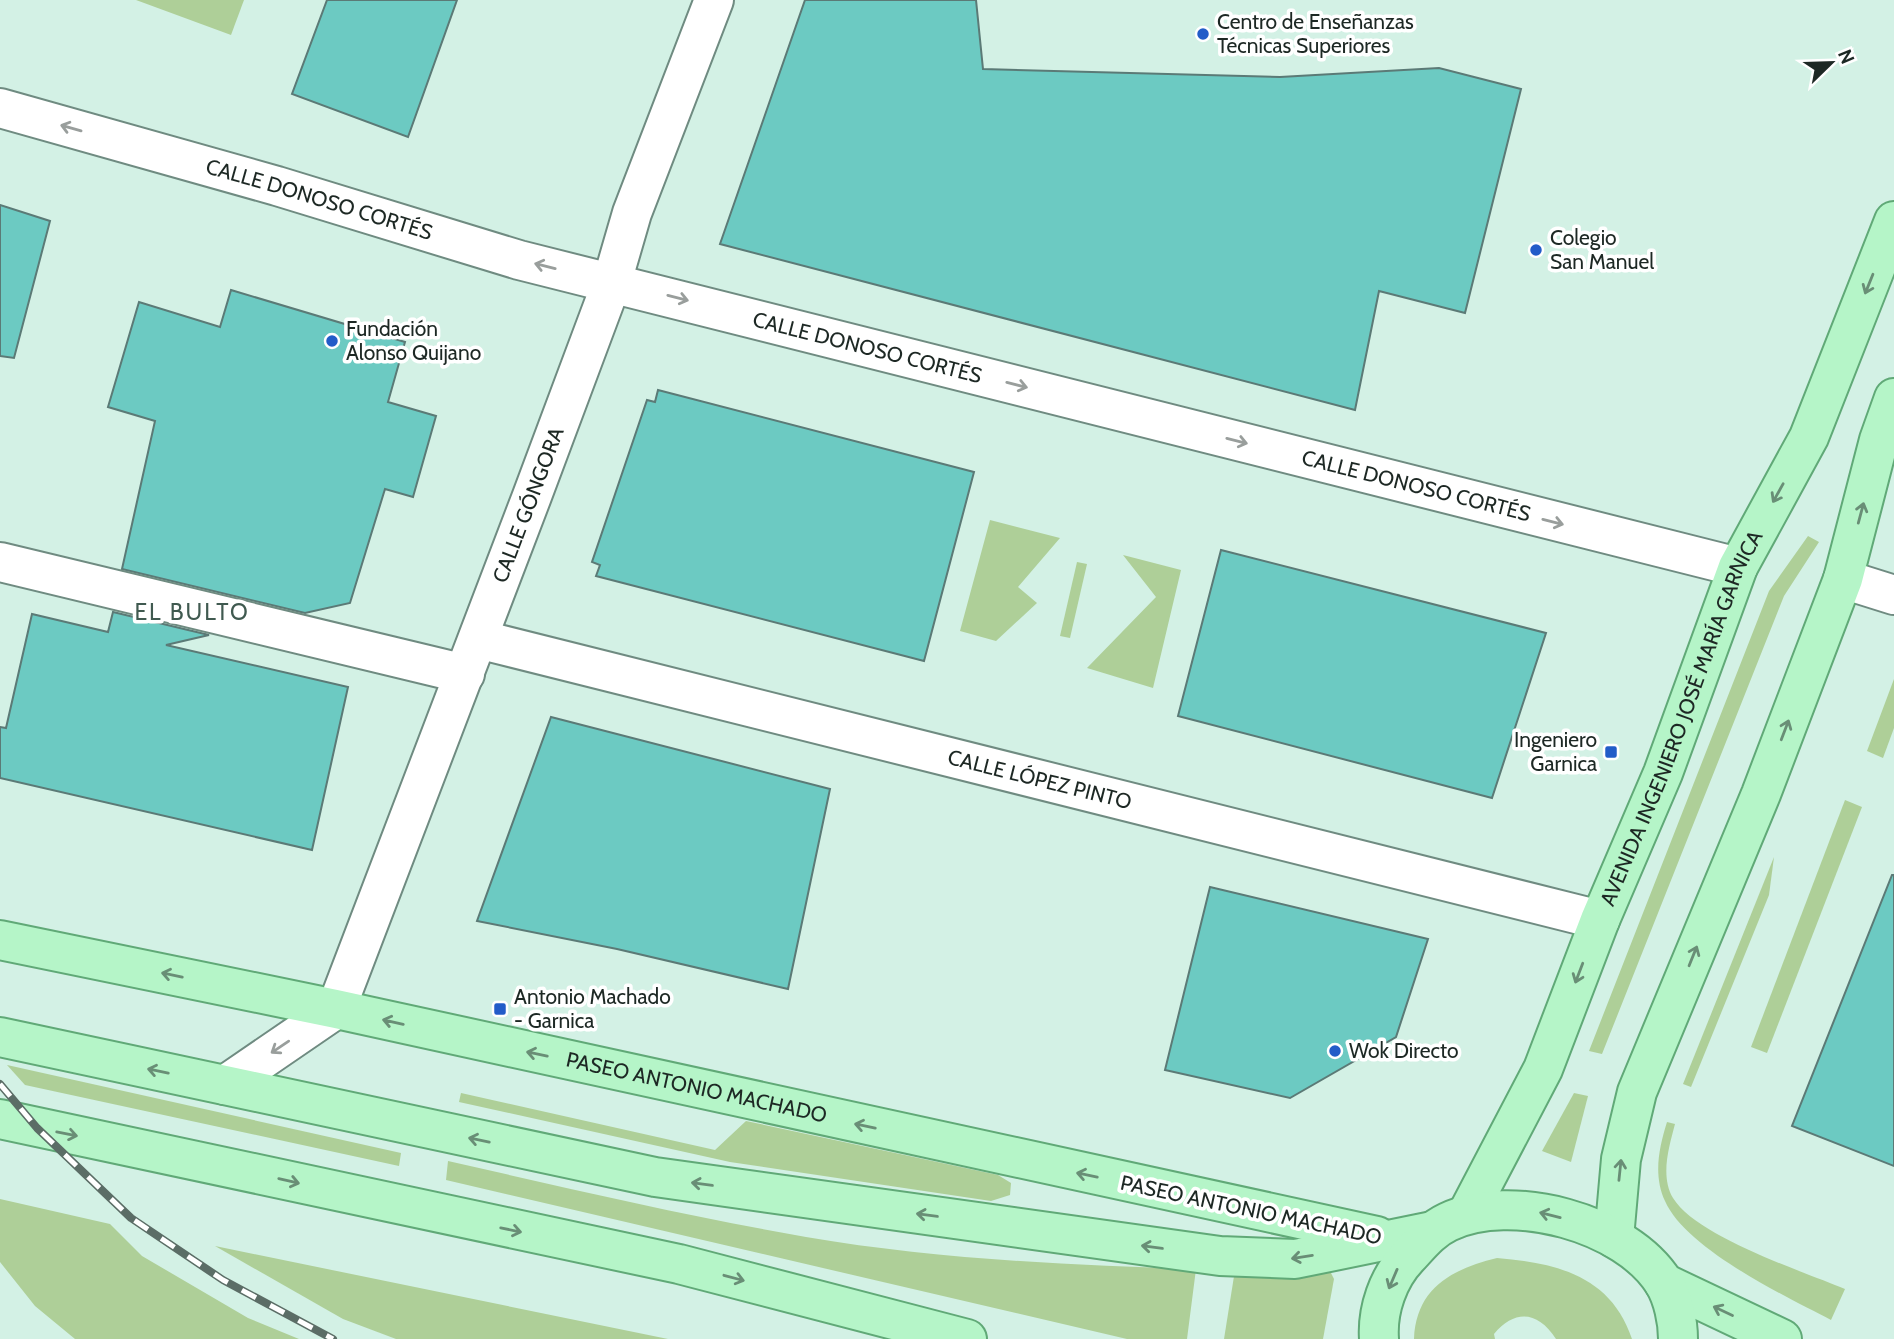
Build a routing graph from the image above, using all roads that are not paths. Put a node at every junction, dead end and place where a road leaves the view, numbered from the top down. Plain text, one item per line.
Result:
1 (714, 0) edge
2 (0, 108) edge
3 (1894, 221) edge
4 (612, 282) junction
5 (1894, 398) edge
6 (0, 562) edge
7 (1738, 567) junction
8 (1843, 579) junction
9 (1894, 595) edge
10 (472, 656) junction
11 (1600, 920) junction
12 (0, 940) edge
13 (336, 1009) junction
14 (0, 1037) edge
15 (225, 1085) junction
16 (0, 1119) edge
17 (1467, 1214) junction
18 (1432, 1231) junction
19 (1614, 1238) junction
20 (1393, 1240) junction
21 (1664, 1283) junction
22 (967, 1339) edge
23 (1378, 1339) edge
24 (1678, 1339) edge
25 (1782, 1339) edge

1 - 4 street, CALLE GÓNGORA
4 -> 2 street, CALLE DONOSO CORTÉS
3 -> 7 main road, AVENIDA INGENIERO JOSÉ MARÍA GARNICA
4 -> 7 street, CALLE DONOSO CORTÉS
4 - 10 street, CALLE GÓNGORA
8 -> 5 main road
6 - 10 street, CALLE LÓPEZ PINTO
7 - 11 main road, AVENIDA INGENIERO JOSÉ MARÍA GARNICA
8 - 9 street
19 -> 8 main road
10 - 11 street, CALLE LÓPEZ PINTO
10 - 13 street, CALLE GÓNGORA
11 -> 17 main road, AVENIDA INGENIERO JOSÉ MARÍA GARNICA
13 -> 12 main road, PASEO ANTONIO MACHADO
13 -> 15 street
20 -> 13 main road, PASEO ANTONIO MACHADO
15 -> 14 main road, PASEO ANTONIO MACHADO
20 -> 15 main road, PASEO ANTONIO MACHADO
16 -> 22 main road
17 - 18 main road
19 -> 17 main road
18 - 20 main road, PASEO ANTONIO MACHADO
18 -> 23 main road
19 - 21 main road
21 - 24 main road
25 -> 21 main road

